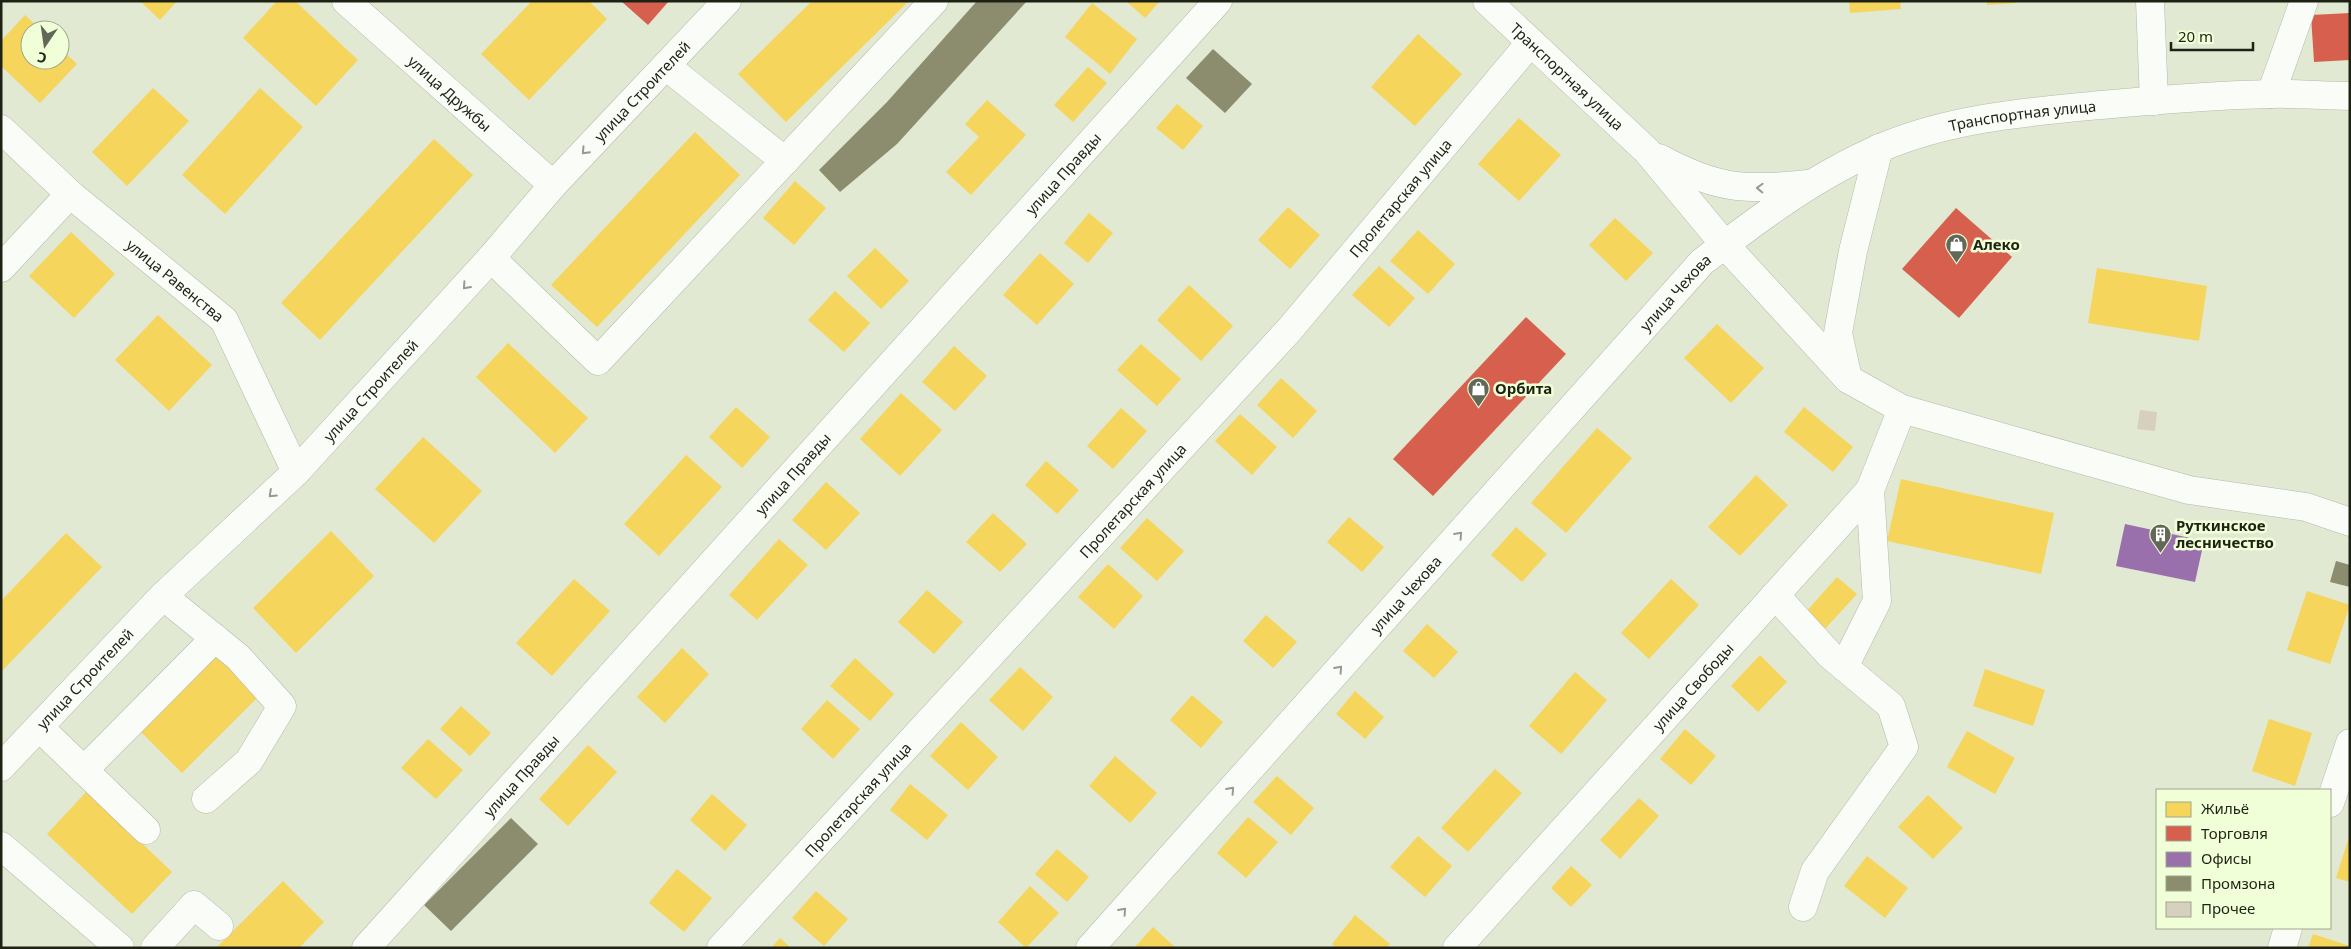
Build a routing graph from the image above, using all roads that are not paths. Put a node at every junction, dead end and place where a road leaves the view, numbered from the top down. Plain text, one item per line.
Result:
1 (346, 1) edge
2 (934, 1) edge
3 (1218, 1) edge
4 (1487, 1) edge
5 (2150, 1) edge
6 (2304, 1) edge
7 (721, 3) edge
8 (1530, 43) junction
9 (666, 66) junction
10 (2271, 94) junction
11 (2350, 96) edge
12 (2154, 101) junction
13 (1, 129) edge
14 (1879, 148) junction
15 (1647, 151) junction
16 (785, 161) junction
17 (1809, 184) junction
18 (553, 185) junction
19 (70, 194) junction
20 (1725, 245) junction
21 (491, 258) junction
22 (1, 268) edge
23 (1848, 379) junction
24 (1902, 409) junction
25 (296, 472) junction
26 (1870, 490) junction
27 (2350, 522) edge
28 (1775, 595) junction
29 (163, 596) junction
30 (215, 638) junction
31 (1844, 667) junction
32 (40, 727) junction
33 (2350, 743) edge
34 (1, 767) edge
35 (84, 770) junction
36 (206, 799) dead end
37 (2331, 800) edge
38 (146, 830) dead end
39 (1, 846) edge
40 (1803, 907) dead end
41 (219, 926) dead end
42 (2288, 929) edge
43 (120, 948) edge
44 (156, 948) edge
45 (366, 948) edge
46 (721, 948) edge
47 (1090, 948) edge
48 (1457, 948) edge
49 (2282, 948) edge

1 - 18 street, улица Дружбы
2 - 16 street
3 - 45 street, улица Правды
4 - 8 street, Транспортная улица
5 - 12 street
6 - 10 street
7 - 9 street, улица Строителей
8 - 15 street, Транспортная улица
8 - 46 street, Пролетарская улица
9 - 16 street
9 -> 18 street, улица Строителей
10 - 11 street, Транспортная улица
10 - 12 street, Транспортная улица
12 - 14 street, Транспортная улица
13 - 19 street, улица Равенства
14 - 17 street, Транспортная улица
14 - 23 street
17 -> 15 street
15 - 20 street
16 - 21 street
17 - 20 street, Транспортная улица
18 - 21 street, улица Строителей
19 - 22 street
19 - 25 street, улица Равенства
20 - 23 street
47 -> 20 street, улица Чехова
21 -> 25 street, улица Строителей
23 - 24 street
24 - 26 street, улица Свободы
24 - 27 street
25 -> 29 street, улица Строителей
26 - 28 street, улица Свободы
26 - 31 street
28 - 31 street
28 - 48 street, улица Свободы
29 - 30 street
29 - 32 street, улица Строителей
30 - 35 street
30 - 36 street
31 - 40 street
32 - 34 street, улица Строителей
32 - 35 street
33 - 37 street
35 - 38 street
39 - 43 street
41 - 44 street
42 - 49 street

